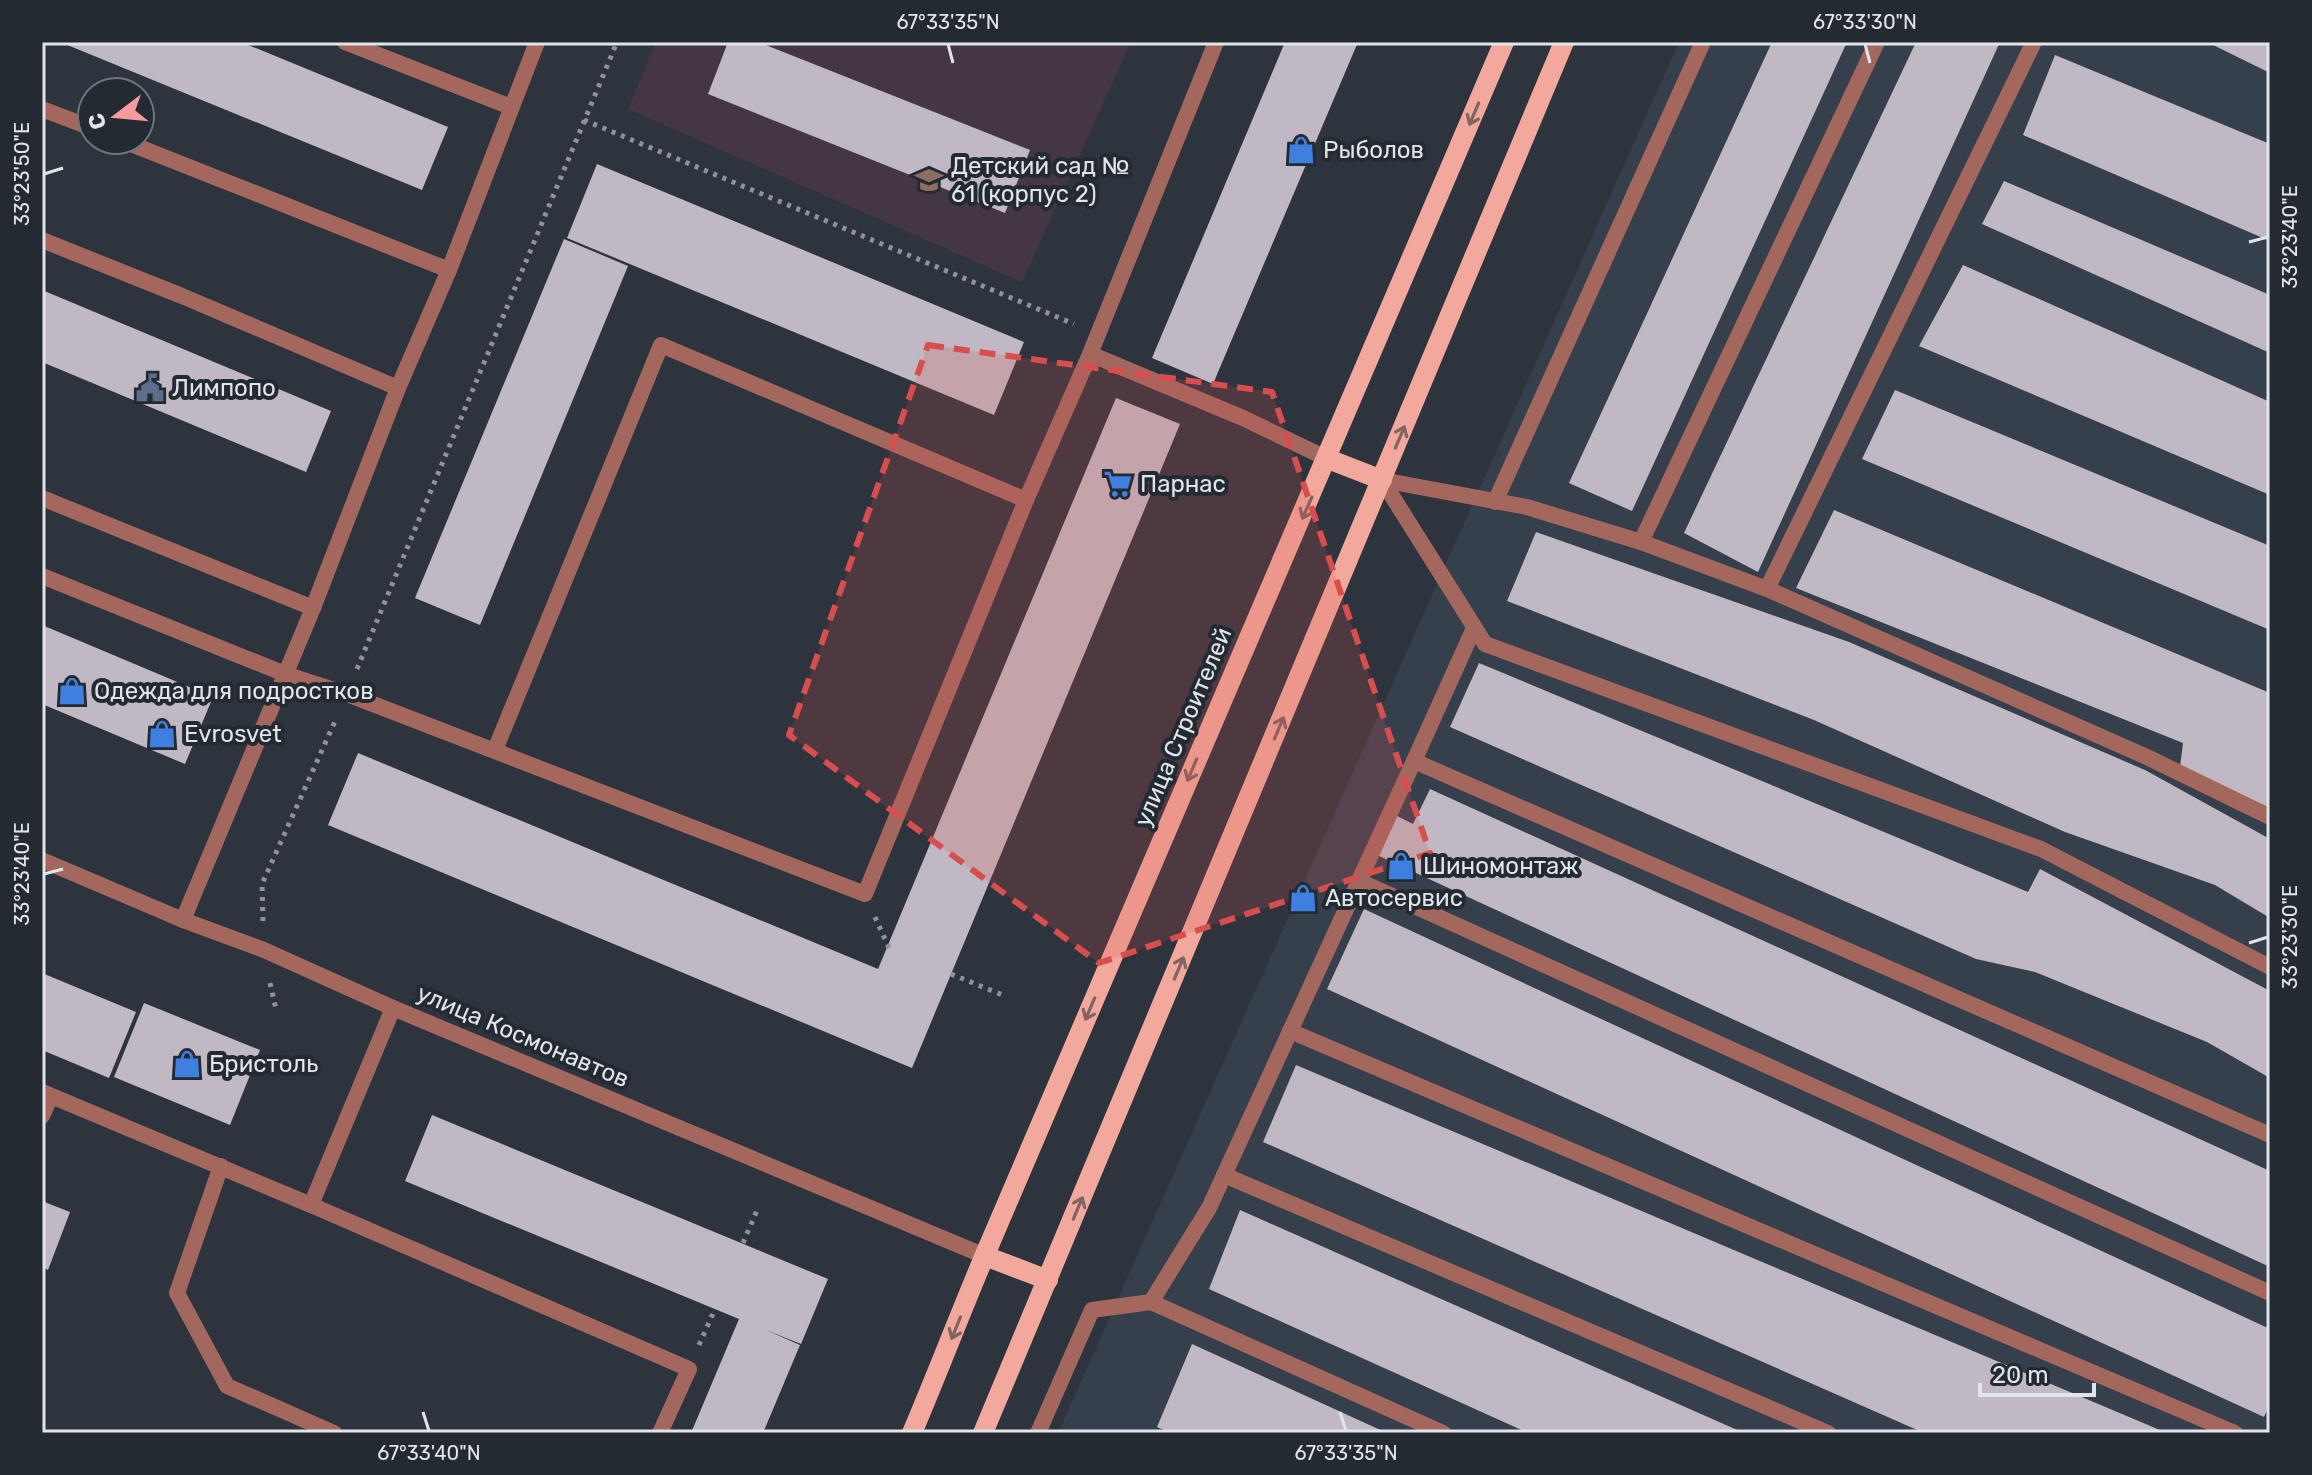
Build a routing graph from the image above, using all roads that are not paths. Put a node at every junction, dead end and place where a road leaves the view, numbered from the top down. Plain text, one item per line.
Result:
1 (345, 42) edge
2 (537, 42) edge
3 (1216, 42) edge
4 (1504, 42) edge
5 (1564, 42) edge
6 (1703, 42) edge
7 (1877, 42) edge
8 (2034, 42) edge
9 (511, 107) junction
10 (42, 109) edge
11 (76, 122) edge
12 (156, 154) edge
13 (42, 240) edge
14 (449, 270) junction
15 (1090, 354) junction
16 (398, 388) junction
17 (1328, 459) junction
18 (1382, 480) junction
19 (42, 498) edge
20 (1026, 500) junction
21 (1495, 502) junction
22 (1641, 542) junction
23 (42, 576) edge
24 (1767, 589) junction
25 (313, 608) junction
26 (1474, 628) junction
27 (285, 674) junction
28 (495, 750) junction
29 (1414, 761) junction
30 (2270, 817) edge
31 (42, 860) edge
32 (1359, 881) junction
33 (183, 920) junction
34 (2270, 967) edge
35 (393, 1008) junction
36 (1290, 1031) junction
37 (46, 1094) edge
38 (42, 1116) edge
39 (2270, 1135) edge
40 (221, 1166) junction
41 (1224, 1175) junction
42 (311, 1205) junction
43 (985, 1256) junction
44 (1048, 1280) junction
45 (2270, 1293) edge
46 (1151, 1302) junction
47 (334, 1433) edge
48 (660, 1433) edge
49 (912, 1433) edge
50 (983, 1433) edge
51 (1038, 1433) edge
52 (1443, 1433) edge
53 (1828, 1433) edge
54 (2235, 1433) edge

1 - 9 street
2 - 9 street
3 - 15 street
4 -> 17 main road, улица Строителей
18 -> 5 main road
6 - 21 street
7 - 22 street
8 - 24 street
9 - 14 street
10 - 11 street
12 - 14 street
13 - 16 street
14 - 16 street
15 - 17 street
15 - 20 street
16 - 25 street
17 - 18 main road
17 -> 43 main road, улица Строителей
18 - 21 street
18 - 26 street
44 -> 18 main road
19 - 25 street
20 - 28 street
20 - 28 street
21 - 22 street
22 - 24 street
23 - 27 street
24 - 30 street
25 - 27 street
26 - 29 street
26 - 34 street
27 - 28 street
27 - 33 street
29 - 32 street
29 - 39 street
31 - 33 street, улица Космонавтов
32 - 36 street
32 - 45 street
33 - 35 street, улица Космонавтов
35 - 42 street
35 - 43 street, улица Космонавтов
36 - 41 street
36 - 54 street
37 - 38 street
37 - 40 street
40 - 42 street
40 - 47 street
41 - 46 street
41 - 53 street
42 - 48 street
43 - 44 main road
43 -> 49 main road, улица Строителей
44 - 50 main road
46 - 51 street
46 - 52 street

